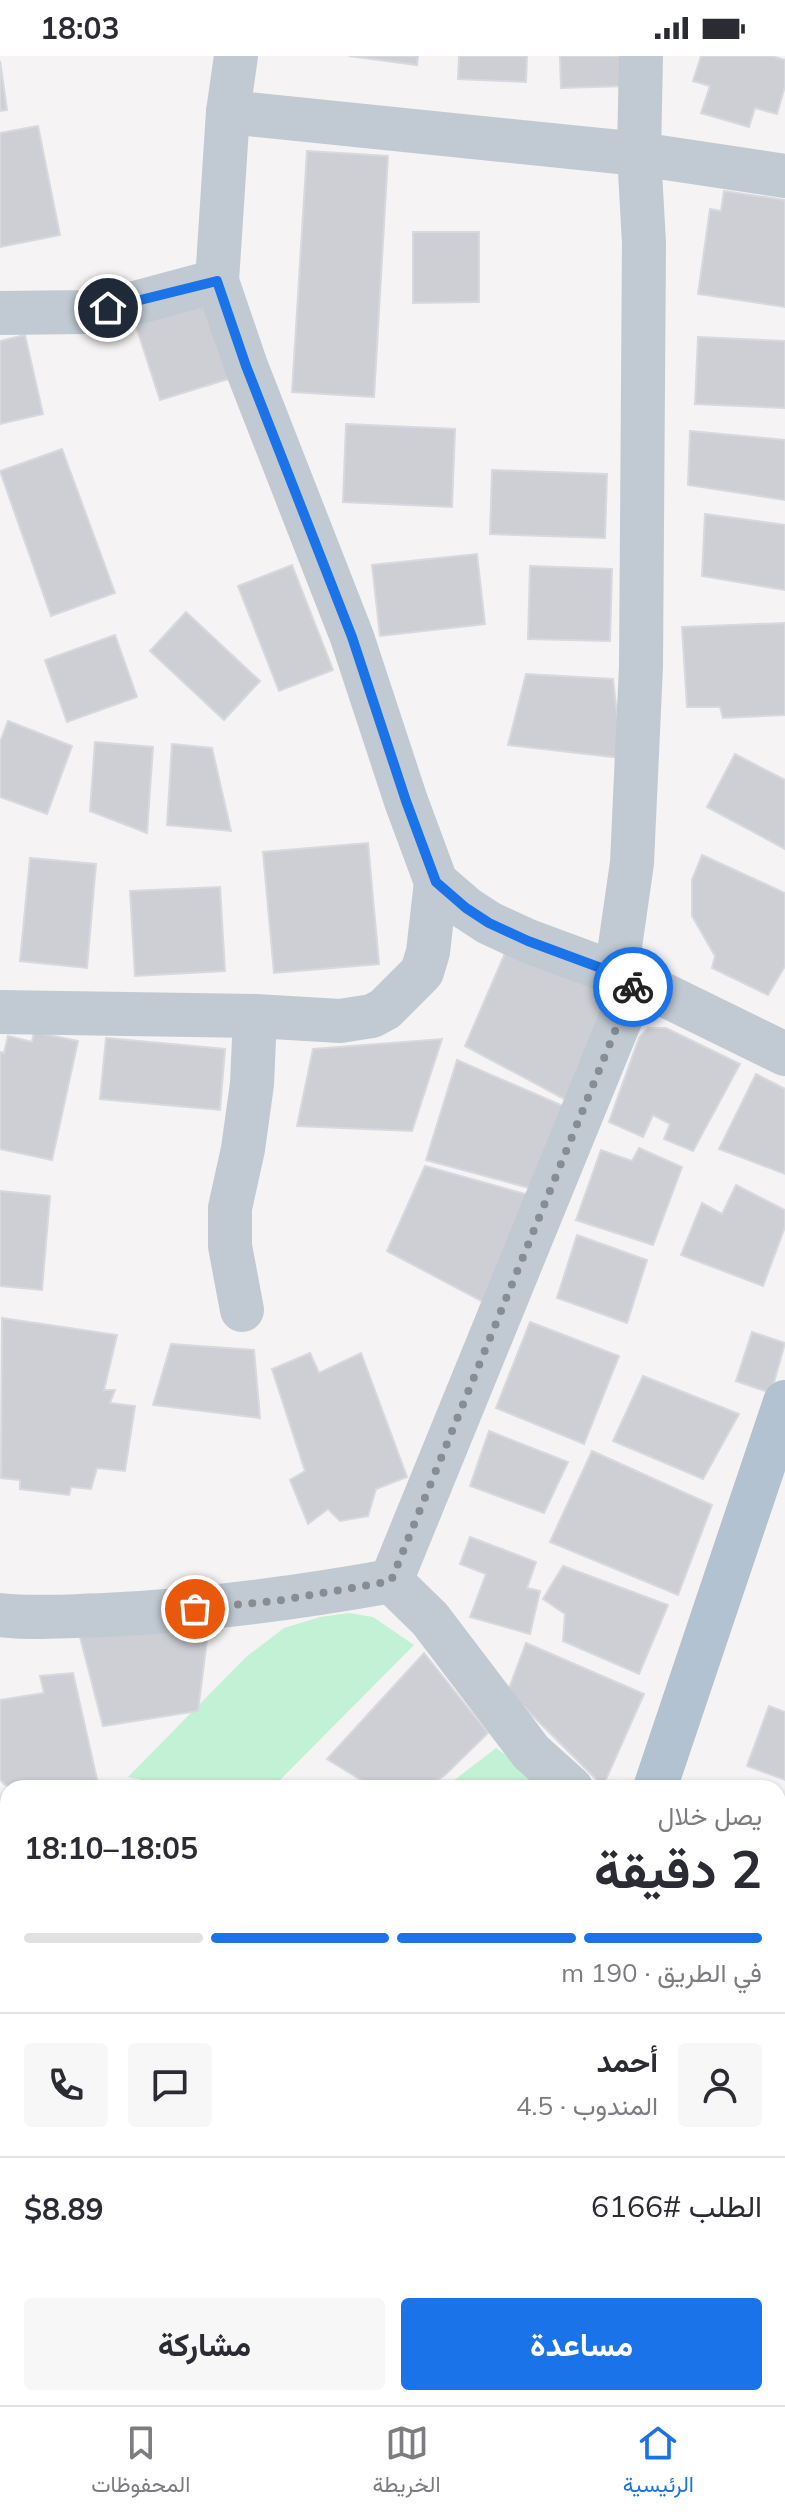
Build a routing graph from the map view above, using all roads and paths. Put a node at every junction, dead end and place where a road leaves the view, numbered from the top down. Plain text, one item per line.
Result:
1 (236, 56) edge
2 (641, 56) edge
3 (228, 112) junction
4 (639, 154) junction
5 (785, 176) edge
6 (217, 281) junction
7 (0, 313) edge
8 (436, 882) junction
9 (626, 977) junction
10 (0, 1012) edge
11 (255, 1016) junction
12 (785, 1054) edge
13 (242, 1310) dead end
14 (785, 1402) edge
15 (391, 1581) junction
16 (0, 1615) edge
17 (562, 1780) edge
18 (658, 1780) edge

1 - 3 street
2 - 4 street
3 - 4 street
3 - 6 street
4 - 5 street
4 - 9 street
6 - 7 street
6 - 8 street
8 - 9 street
8 - 11 street
9 - 12 street
9 - 15 street
10 - 11 street
11 - 13 street
14 - 18 main road
15 - 16 street
15 - 17 street

